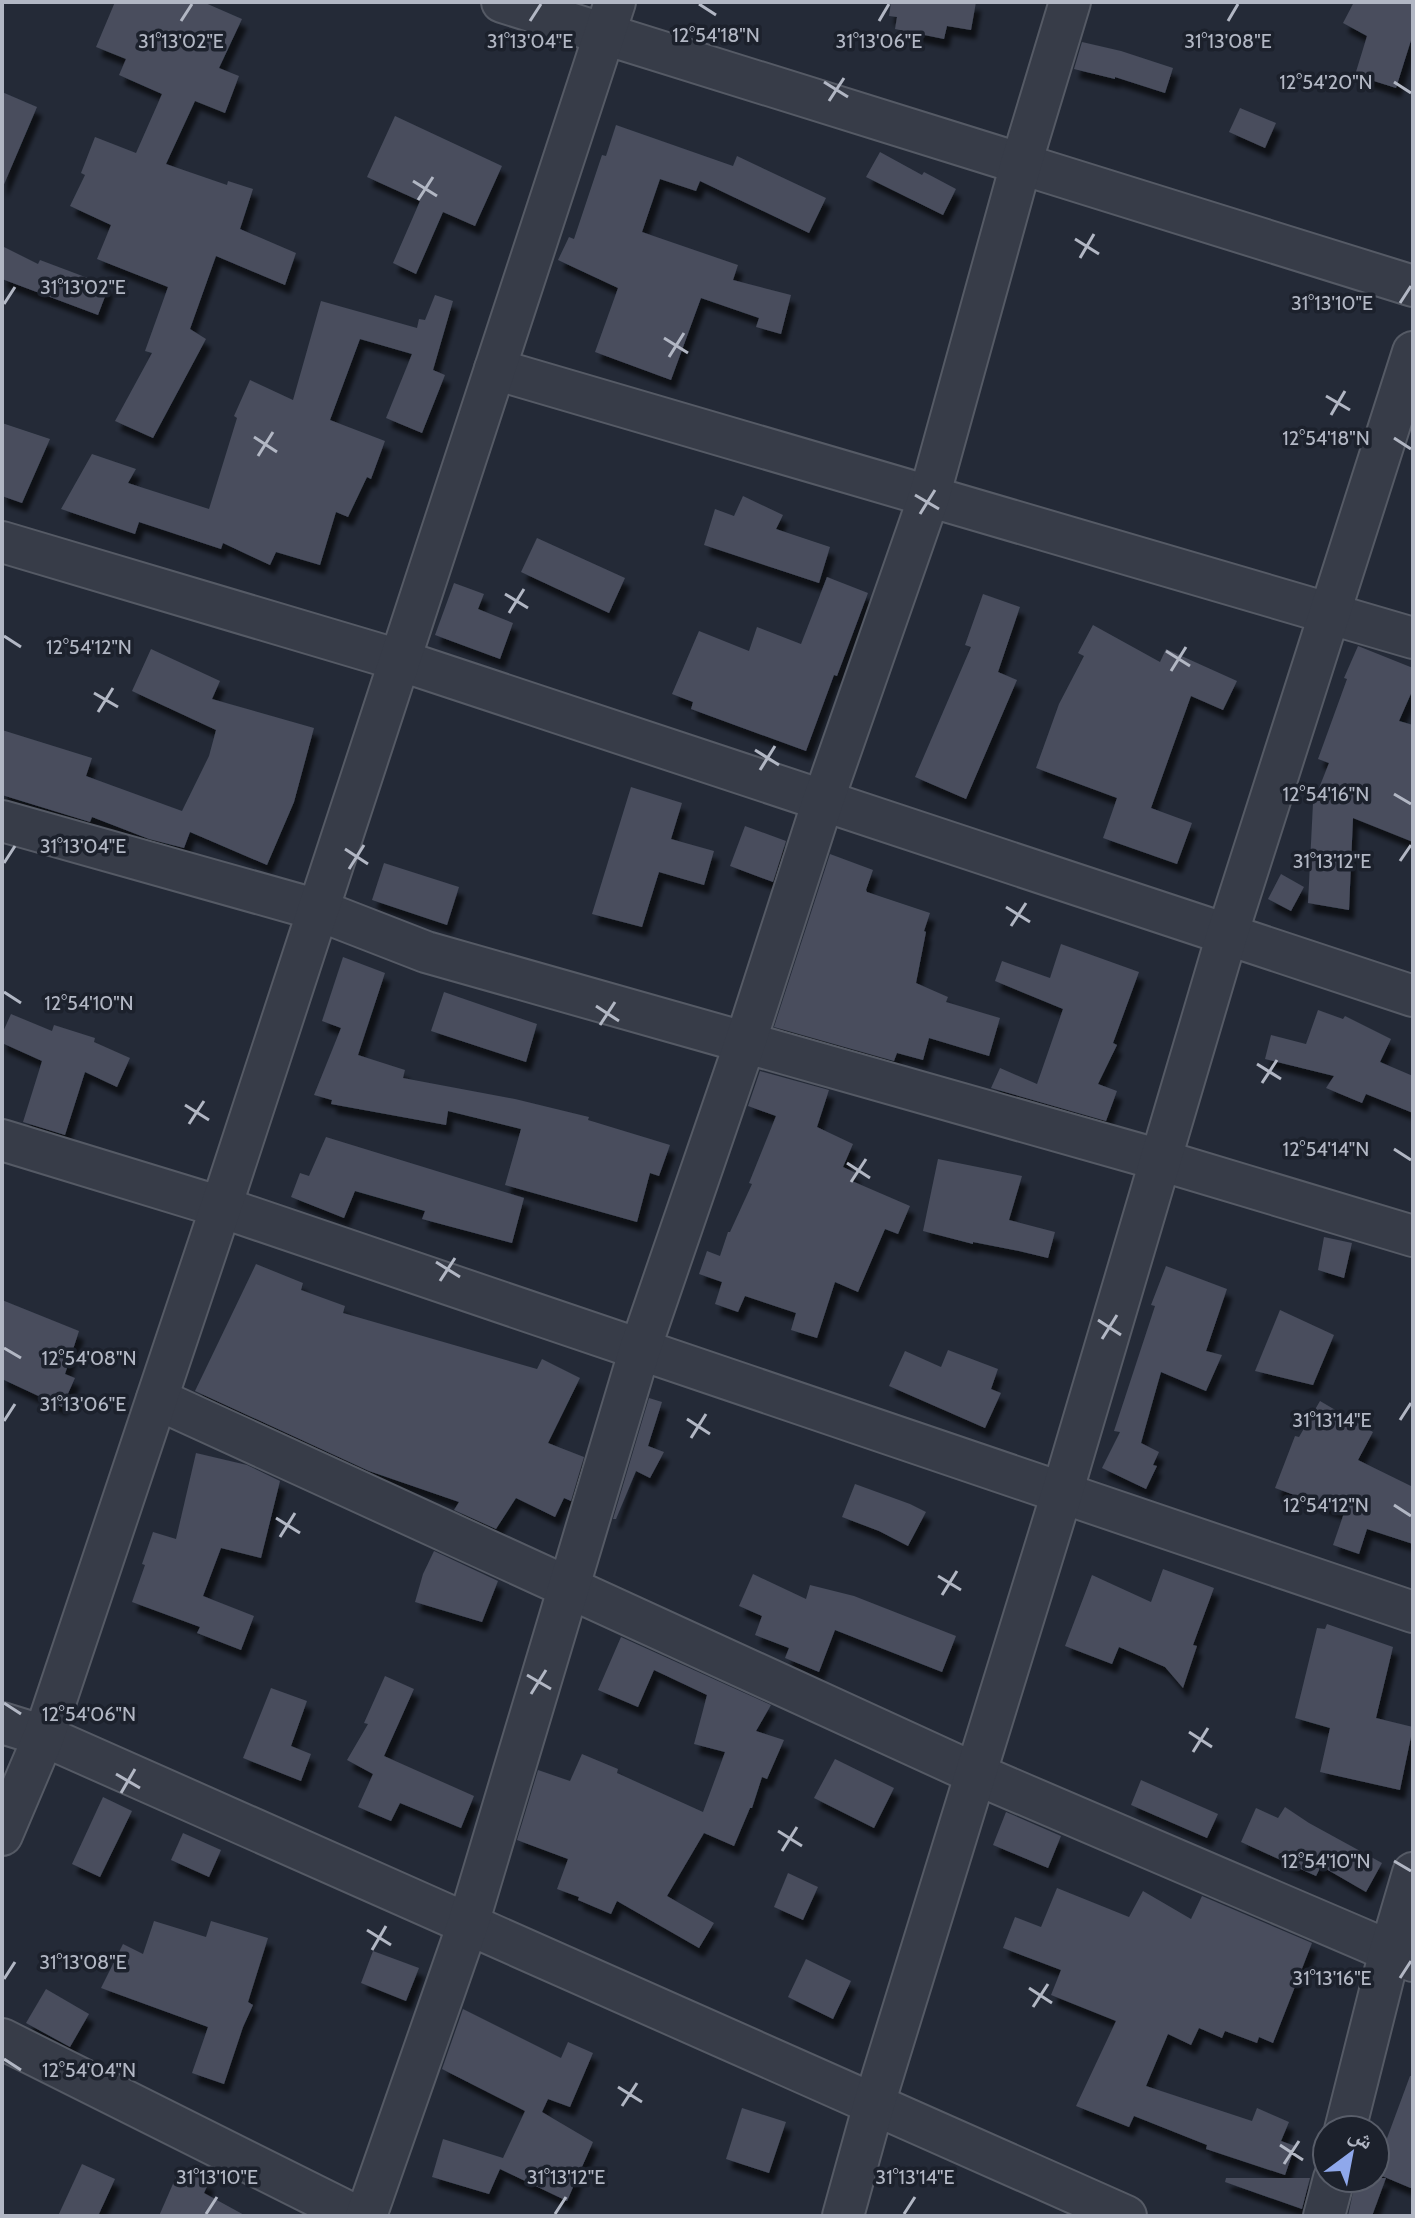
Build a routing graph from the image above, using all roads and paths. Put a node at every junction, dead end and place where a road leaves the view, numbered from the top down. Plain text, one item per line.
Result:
1 (502, 2) edge
2 (1070, 2) edge
3 (610, 18) edge
4 (1021, 164) junction
5 (1413, 286) edge
6 (1413, 352) edge
7 (495, 369) junction
8 (929, 497) junction
9 (2, 542) edge
10 (1329, 614) junction
11 (1413, 638) edge
12 (399, 660) junction
13 (823, 801) junction
14 (2, 821) edge
15 (318, 910) junction
16 (1227, 935) junction
17 (1413, 996) edge
18 (745, 1043) junction
19 (2, 1140) edge
20 (1160, 1160) junction
21 (221, 1207) junction
22 (1413, 1236) edge
23 (640, 1349) junction
24 (157, 1399) junction
25 (1062, 1493) junction
26 (569, 1587) junction
27 (1413, 1612) edge
28 (2, 1723) edge
29 (44, 1736) junction
30 (976, 1774) junction
31 (2, 1835) edge
32 (1413, 1873) edge
33 (468, 1924) junction
34 (1401, 1956) edge
35 (2, 2039) edge
36 (874, 2104) junction
37 (1350, 2114) edge
38 (1330, 2194) edge
39 (356, 2216) edge
40 (366, 2216) edge
41 (843, 2216) edge
42 (1126, 2216) edge
43 (1324, 2216) edge

1 - 3 street
2 - 4 street
3 - 4 street
3 - 7 street
4 - 5 street
4 - 8 street
6 - 10 street
7 - 8 street
7 - 12 street
8 - 10 street
8 - 13 street
9 - 12 street
10 - 11 street
10 - 16 street
12 - 13 street
12 - 15 street
13 - 16 street
13 - 18 street
14 - 15 street
15 - 18 street
15 - 21 street
16 - 17 street
16 - 20 street
18 - 20 street
18 - 23 street
19 - 21 street
20 - 22 street
20 - 25 street
21 - 23 street
21 - 24 street
23 - 25 street
23 - 26 street
24 - 26 street
24 - 29 street
25 - 27 street
25 - 30 street
26 - 30 street
26 - 33 street
28 - 29 street
29 - 31 street
29 - 33 street
30 - 34 street
30 - 36 street
32 - 34 street
33 - 36 street
33 - 40 street
34 - 37 street
35 - 39 street
36 - 41 street
36 - 42 street
38 - 43 street

